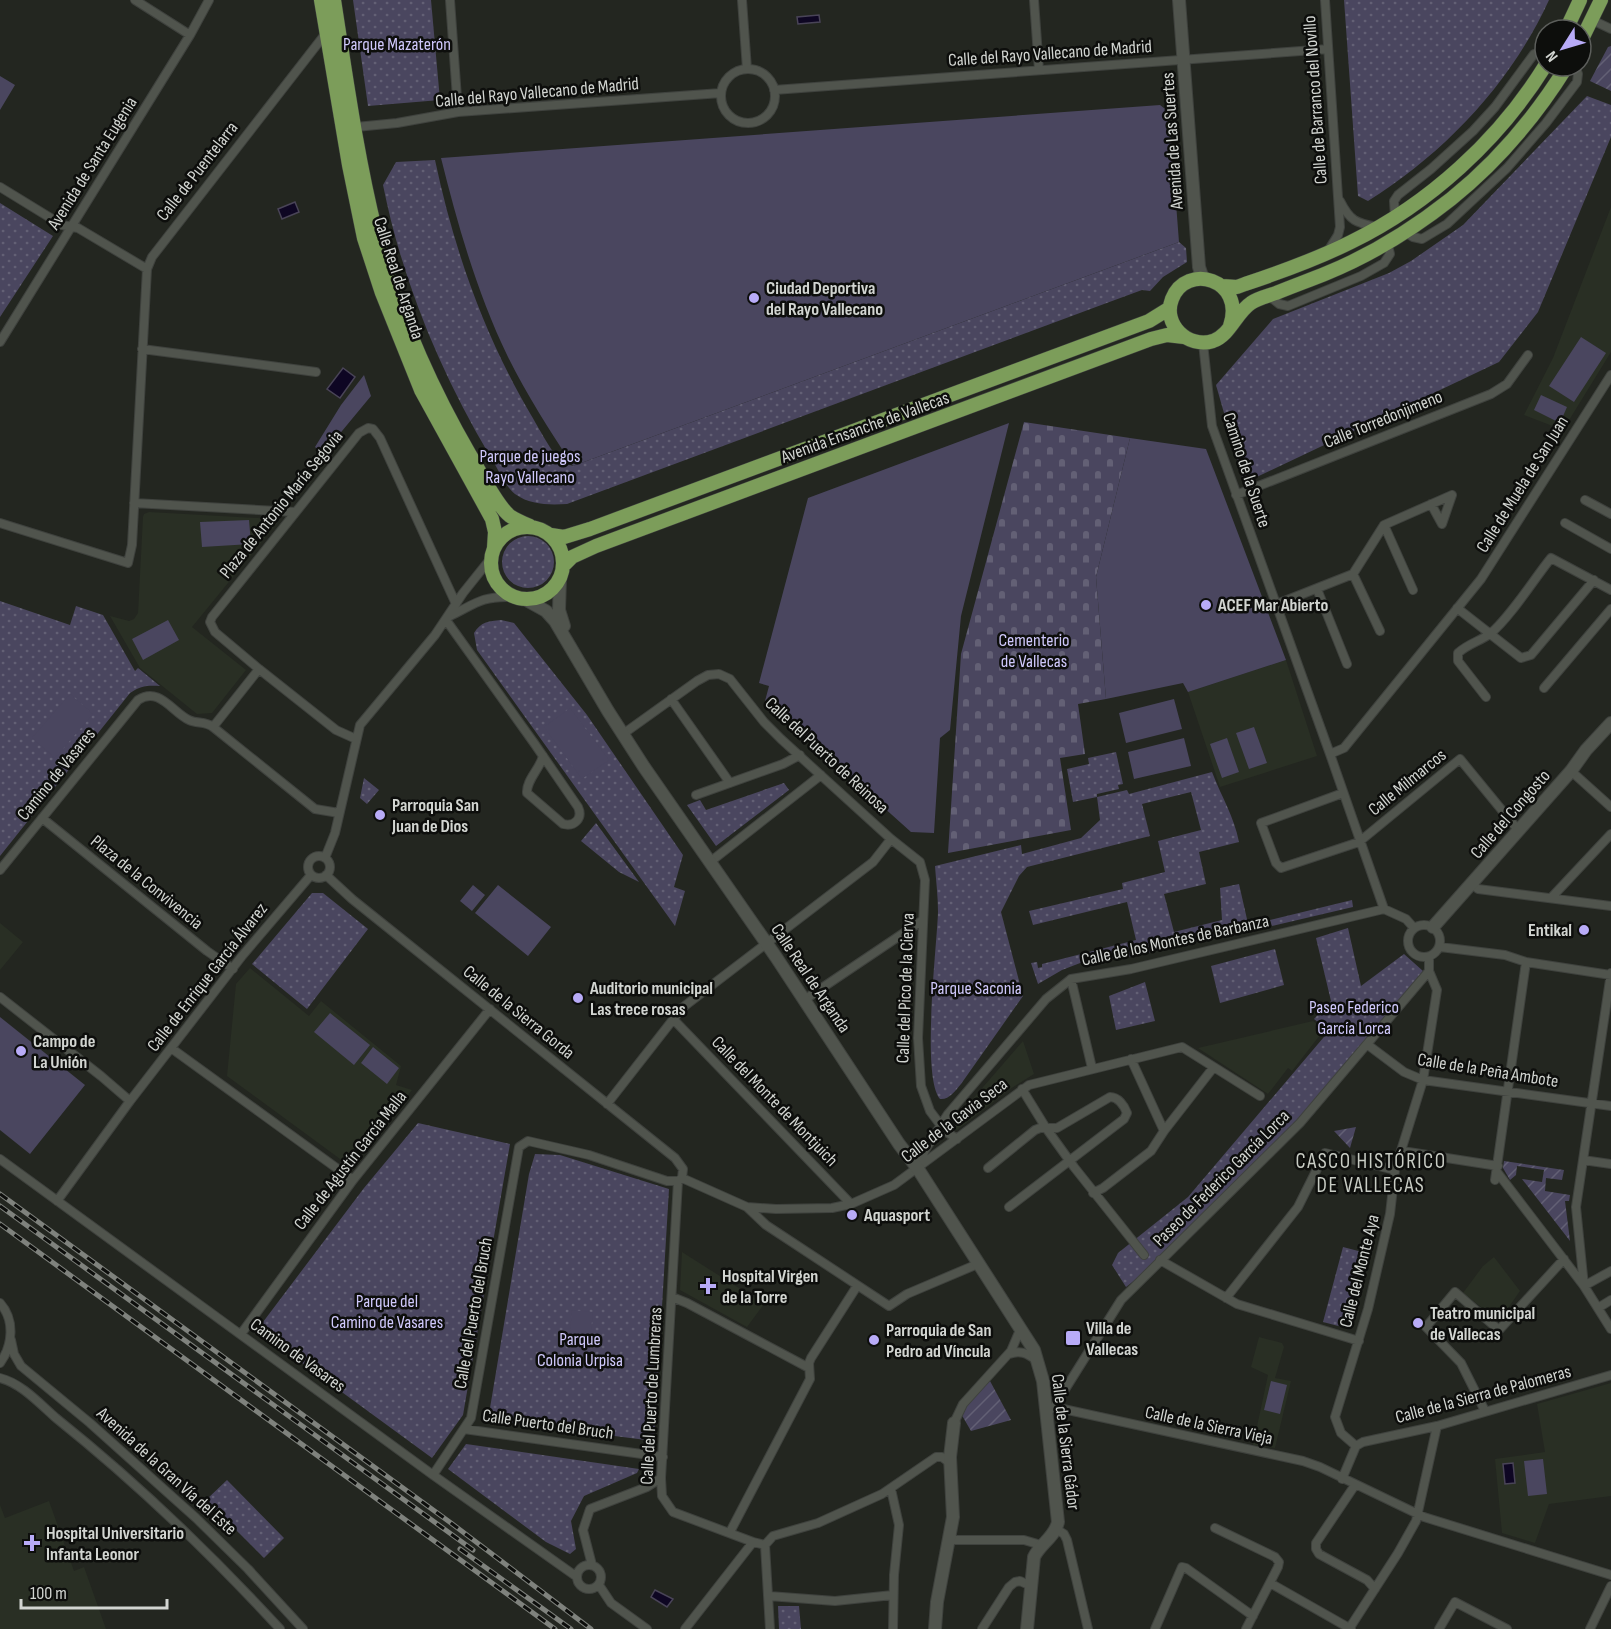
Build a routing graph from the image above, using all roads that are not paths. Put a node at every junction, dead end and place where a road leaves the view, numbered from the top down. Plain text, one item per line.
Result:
1 (135, 0) edge
2 (209, 0) edge
3 (321, 0) edge
4 (334, 0) edge
5 (450, 0) edge
6 (742, 0) edge
7 (1034, 0) edge
8 (1179, 0) edge
9 (1324, 0) edge
10 (1580, 0) edge
11 (1601, 0) edge
12 (1572, 18) edge
13 (1593, 18) edge
14 (1593, 20) edge
15 (1611, 28) edge
16 (326, 33) junction
17 (190, 35) junction
18 (1328, 49) junction
19 (1533, 55) edge
20 (1184, 59) junction
21 (747, 69) junction
22 (1039, 70) junction
23 (1536, 78) edge
24 (1559, 78) edge
25 (1577, 78) edge
26 (774, 90) junction
27 (721, 93) junction
28 (458, 112) junction
29 (356, 127) junction
30 (0, 187) edge
31 (1339, 198) junction
32 (1395, 217) junction
33 (71, 227) junction
34 (1377, 227) junction
35 (1405, 232) junction
36 (1327, 253) junction
37 (147, 268) junction
38 (1203, 279) junction
39 (1222, 286) junction
40 (1170, 309) junction
41 (1230, 326) junction
42 (1184, 337) junction
43 (0, 342) edge
44 (1203, 343) junction
45 (142, 348) junction
46 (1528, 355) dead end
47 (316, 372) dead end
48 (1610, 379) edge
49 (1236, 495) junction
50 (1585, 500) dead end
51 (134, 503) junction
52 (1431, 504) dead end
53 (295, 512) junction
54 (1611, 514) edge
55 (0, 523) edge
56 (1565, 523) dead end
57 (1384, 525) junction
58 (530, 526) junction
59 (551, 535) junction
60 (1611, 549) edge
61 (492, 553) junction
62 (562, 572) junction
63 (1353, 574) junction
64 (1594, 580) junction
65 (1317, 589) junction
66 (1413, 590) dead end
67 (1611, 590) edge
68 (510, 597) junction
69 (528, 601) junction
70 (456, 604) junction
71 (1276, 604) junction
72 (1457, 608) junction
73 (1611, 609) edge
74 (447, 618) junction
75 (1380, 631) dead end
76 (1490, 633) junction
77 (571, 647) junction
78 (1347, 664) dead end
79 (259, 669) junction
80 (1544, 687) dead end
81 (1486, 697) dead end
82 (671, 699) junction
83 (1611, 723) edge
84 (213, 727) junction
85 (623, 734) junction
86 (356, 739) junction
87 (1330, 754) junction
88 (800, 755) junction
89 (543, 756) junction
90 (1571, 771) junction
91 (821, 775) junction
92 (730, 783) junction
93 (1343, 792) junction
94 (696, 795) dead end
95 (1611, 807) edge
96 (339, 813) junction
97 (42, 818) junction
98 (1519, 831) junction
99 (1611, 834) edge
100 (891, 839) junction
101 (1359, 842) junction
102 (325, 858) junction
103 (710, 862) junction
104 (920, 862) joint
105 (0, 870) edge
106 (311, 875) junction
107 (326, 875) junction
108 (1472, 884) junction
109 (1551, 898) junction
110 (1611, 906) edge
111 (1384, 909) junction
112 (923, 920) junction
113 (1433, 927) junction
114 (1414, 928) junction
115 (766, 943) junction
116 (1440, 947) junction
117 (1429, 957) junction
118 (1526, 963) junction
119 (233, 969) junction
120 (1429, 970) junction
121 (1611, 974) edge
122 (1071, 979) junction
123 (0, 997) edge
124 (804, 1000) junction
125 (490, 1009) junction
126 (674, 1020) junction
127 (1368, 1045) junction
128 (171, 1048) junction
129 (1131, 1059) junction
130 (1092, 1068) junction
131 (1213, 1068) junction
132 (1423, 1080) junction
133 (1022, 1089) junction
134 (1507, 1093) junction
135 (1260, 1096) dead end
136 (130, 1101) junction
137 (1592, 1103) junction
138 (607, 1104) junction
139 (1611, 1106) edge
140 (940, 1125) junction
141 (1046, 1128) junction
142 (1164, 1131) junction
143 (957, 1139) junction
144 (1402, 1151) junction
145 (0, 1159) edge
146 (1583, 1160) junction
147 (1070, 1161) junction
148 (1611, 1164) edge
149 (988, 1167) dead end
150 (918, 1169) junction
151 (1395, 1170) junction
152 (1496, 1173) junction
153 (680, 1179) junction
154 (353, 1180) junction
155 (1093, 1192) junction
156 (57, 1201) junction
157 (851, 1204) junction
158 (747, 1207) junction
159 (1009, 1207) dead end
160 (1144, 1255) dead end
161 (1564, 1259) junction
162 (1160, 1260) junction
163 (980, 1263) junction
164 (1611, 1271) edge
165 (857, 1286) junction
166 (1584, 1286) junction
167 (672, 1297) junction
168 (1226, 1298) junction
169 (1611, 1300) edge
170 (0, 1303) edge
171 (1598, 1308) junction
172 (1611, 1329) edge
173 (1020, 1330) junction
174 (240, 1334) junction
175 (11, 1340) junction
176 (1359, 1341) junction
177 (1006, 1356) junction
178 (1036, 1359) junction
179 (0, 1363) edge
180 (809, 1368) junction
181 (1611, 1375) edge
182 (0, 1378) edge
183 (1049, 1410) junction
184 (1485, 1411) junction
185 (954, 1423) joint
186 (1437, 1426) junction
187 (464, 1429) junction
188 (1359, 1444) junction
189 (663, 1457) junction
190 (950, 1463) junction
191 (433, 1475) junction
192 (661, 1478) junction
193 (1342, 1479) junction
194 (1354, 1485) junction
195 (891, 1489) junction
196 (1418, 1514) junction
197 (1215, 1528) dead end
198 (1056, 1529) junction
199 (730, 1532) junction
200 (950, 1534) junction
201 (753, 1542) junction
202 (767, 1543) junction
203 (1041, 1545) junction
204 (592, 1564) junction
205 (1611, 1575) edge
206 (577, 1577) junction
207 (1270, 1583) junction
208 (599, 1585) junction
209 (1031, 1586) junction
210 (1611, 1586) edge
211 (1375, 1589) junction
212 (893, 1595) junction
213 (769, 1596) junction
214 (1253, 1616) junction
215 (280, 1629) edge
216 (303, 1629) edge
217 (647, 1629) edge
218 (684, 1629) edge
219 (770, 1629) edge
220 (893, 1629) edge
221 (935, 1629) edge
222 (982, 1629) edge
223 (1028, 1629) edge
224 (1088, 1629) edge
225 (1155, 1629) edge
226 (1246, 1629) edge
227 (1350, 1629) edge
228 (1439, 1629) edge
229 (1507, 1629) edge
230 (1590, 1629) edge

1 - 17 street
2 - 17 street, Avenida de Santa Eugenia
3 - 16 main road, Calle Real de Arganda
4 - 29 main road, Calle Real de Arganda
5 - 28 street
6 - 21 street
7 - 22 street
8 - 20 street, Avenida de Las Suertes
9 - 18 street, Calle de Barranco del Novillo
10 - 12 main road
11 - 13 main road
14 - 15 street
16 - 37 street, Calle de Puentelarra
16 - 61 main road, Calle Real de Arganda
17 - 33 street, Avenida de Santa Eugenia
18 - 20 street, Calle del Rayo Vallecano de Madrid
18 - 31 street, Calle de Barranco del Novillo
19 - 32 street
20 - 22 street, Calle del Rayo Vallecano de Madrid
20 - 38 street, Avenida de Las Suertes
21 - 26 street
21 - 27 street
22 - 26 street, Calle del Rayo Vallecano de Madrid
23 - 32 main road
24 - 35 main road
25 - 35 street
26 - 27 street
27 - 28 street, Calle del Rayo Vallecano de Madrid
28 - 29 street, Calle del Rayo Vallecano de Madrid
29 - 58 main road, Calle Real de Arganda
30 - 33 street
31 - 34 street, Calle de Barranco del Novillo
31 - 36 street, Calle de Barranco del Novillo
32 - 34 main road
33 - 37 street
33 - 43 street, Avenida de Santa Eugenia
34 - 36 main road
35 - 41 main road
36 - 39 main road
37 - 45 street, Calle de Puentelarra
38 - 39 main road
38 - 40 main road
39 - 41 main road
40 - 42 main road
40 - 59 main road, Avenida Ensanche de Vallecas
41 - 44 main road
42 - 44 main road, Avenida Ensanche de Vallecas
42 - 62 main road, Avenida Ensanche de Vallecas
44 - 49 street, Camino de la Suerte
45 - 47 street
45 - 51 street, Calle de Puentelarra
46 - 49 street, Calle Torredonjimeno
48 - 72 street, Calle de Muela de San Juan
49 - 71 street, Camino de la Suerte
50 - 54 street
51 - 53 street
51 - 55 street, Calle de Puentelarra
52 - 57 street
53 - 70 street, Plaza de Antonio María Segovia
53 - 79 street, Plaza de Antonio María Segovia
56 - 60 street
57 - 63 street
57 - 66 street
58 - 59 main road
58 - 61 main road
59 - 62 main road
61 - 68 main road
61 - 70 street
62 - 69 main road
62 - 77 street, Calle Real de Arganda
63 - 65 street
63 - 75 street
64 - 67 street
64 - 76 street
64 - 76 street
65 - 71 street
65 - 78 street
68 - 69 main road
68 - 74 street
69 - 77 street, Calle Real de Arganda
70 - 74 street
71 - 87 street, Camino de la Suerte
72 - 76 street
72 - 87 street, Calle de Muela de San Juan
73 - 80 street
74 - 86 street
74 - 89 street
76 - 81 street
77 - 85 street, Calle Real de Arganda
79 - 84 street
79 - 86 street, Plaza de Antonio María Segovia
82 - 85 street, Calle del Puerto de Reinosa
82 - 88 street, Calle del Puerto de Reinosa
82 - 92 street
83 - 90 street, Calle del Congosto
84 - 96 street
84 - 97 street, Camino de Vasares
85 - 103 street, Calle Real de Arganda
86 - 96 street
87 - 93 street, Camino de la Suerte
88 - 91 street, Calle del Puerto de Reinosa
88 - 92 street
89 - 89 street
90 - 95 street
90 - 98 street, Calle del Congosto
91 - 100 street, Calle del Puerto de Reinosa
91 - 103 street
92 - 94 street
93 - 101 street, Camino de la Suerte
93 - 101 street
96 - 102 street
97 - 105 street, Camino de Vasares
97 - 119 street, Plaza de la Convivencia
98 - 101 street, Calle Milmarcos
98 - 108 street, Calle del Congosto
99 - 109 street
100 - 104 street, Calle del Puerto de Reinosa
100 - 115 street
101 - 111 street, Camino de la Suerte
102 - 106 street
102 - 107 street
103 - 115 street, Calle Real de Arganda
104 - 112 street, Calle del Pico de la Cierva
106 - 107 street
106 - 119 street, Calle de Enrique García Álvarez
107 - 125 street, Calle de la Sierra Gorda
108 - 109 street
108 - 113 street, Calle del Congosto
109 - 110 street
111 - 114 street
111 - 122 street, Calle de los Montes de Barbanza
112 - 124 street
112 - 140 street, Calle del Pico de la Cierva
113 - 114 street
113 - 116 street
114 - 117 street
115 - 124 street, Calle Real de Arganda
115 - 126 street
116 - 117 street
116 - 118 street
117 - 120 street, Calle del Monte Aya
118 - 121 street
118 - 134 street
119 - 128 street, Calle de Enrique García Álvarez
120 - 127 street, Paseo de Federico García Lorca
120 - 132 street, Calle del Monte Aya
121 - 137 street
122 - 130 street
122 - 140 street, Calle de los Montes de Barbanza
123 - 136 street
124 - 150 street, Calle Real de Arganda
125 - 138 street, Calle de la Sierra Gorda
125 - 154 street, Calle de Agustín García Malla
126 - 138 street
126 - 157 street, Calle del Monte de Montjuich
127 - 132 street, Calle de la Peña Ambote
127 - 162 street, Paseo de Federico García Lorca
128 - 136 street, Calle de Enrique García Álvarez
128 - 154 street
129 - 130 street, Calle de la Gavia Seca
129 - 131 street, Calle de la Gavia Seca
129 - 142 street
130 - 133 street, Calle de la Gavia Seca
131 - 135 street
131 - 142 street
132 - 134 street, Calle de la Peña Ambote
132 - 144 street, Calle del Monte Aya
133 - 141 street
133 - 143 street, Calle de la Gavia Seca
134 - 137 street, Calle de la Peña Ambote
134 - 152 street
136 - 156 street, Calle de Enrique García Álvarez
137 - 139 street, Calle de la Peña Ambote
137 - 146 street
138 - 153 street, Calle de la Sierra Gorda
140 - 143 street, Calle del Pico de la Cierva
140 - 150 street, Calle de los Montes de Barbanza
141 - 147 street
141 - 147 street
141 - 149 street
142 - 155 street
143 - 150 street, Calle de la Gavia Seca
144 - 151 street, Calle del Monte Aya
144 - 152 street
145 - 156 street, Camino de Vasares
146 - 148 street
146 - 166 street
147 - 155 street
147 - 159 street
150 - 157 street, Calle de la Gavia Seca
150 - 163 street, Calle Real de Arganda
151 - 168 street
151 - 176 street, Calle del Monte Aya
152 - 161 street
153 - 158 street
153 - 167 street, Calle del Puerto de Lumbreras
153 - 187 street, Calle del Puerto del Bruch
154 - 174 street, Calle de Agustín García Malla
155 - 160 street
156 - 174 street, Camino de Vasares
157 - 158 street, Calle de la Gavia Seca
158 - 165 street
161 - 166 street
161 - 184 street
162 - 168 street
162 - 183 street, Paseo de Federico García Lorca
163 - 165 street
163 - 173 street, Calle Real de Arganda
164 - 166 street
165 - 180 street
166 - 171 street
167 - 180 street
167 - 189 street, Calle del Puerto de Lumbreras
168 - 176 street
169 - 171 street
170 - 175 street, Avenida de la Gran Vía del Este
171 - 172 street
173 - 177 street
173 - 178 street, Calle de la Sierra Gádor
174 - 191 street, Camino de Vasares
175 - 179 street
175 - 216 street, Avenida de la Gran Vía del Este
176 - 188 street, Calle del Monte Aya
177 - 178 street
177 - 185 street
178 - 183 street, Calle de la Sierra Gádor
180 - 199 street
181 - 184 street, Calle de la Sierra de Palomeras
182 - 215 street, Avenida de la Gran Vía del Este
183 - 193 street, Calle de la Sierra Vieja
183 - 198 street, Calle de la Sierra Gádor
184 - 186 street, Calle de la Sierra de Palomeras
185 - 190 street
186 - 188 street, Calle de la Sierra de Palomeras
186 - 196 street
187 - 189 street, Calle Puerto del Bruch
187 - 191 street, Calle del Puerto del Bruch
188 - 193 street
189 - 192 street, Calle del Puerto de Lumbreras
190 - 195 street
190 - 200 street
191 - 206 street, Camino de Vasares
192 - 199 street, Calle del Puerto de Lumbreras
192 - 204 street
193 - 194 street, Calle de la Sierra Vieja
194 - 196 street, Calle de la Sierra Vieja
194 - 211 street
195 - 202 street
195 - 212 street
196 - 205 street, Calle de la Sierra Vieja
196 - 211 street
197 - 207 street
198 - 203 street
198 - 224 street, Calle de la Sierra Gádor
199 - 201 street, Calle del Puerto de Lumbreras
200 - 203 street
200 - 221 street
201 - 202 street, Calle del Puerto de Lumbreras
201 - 218 street
202 - 213 street
203 - 209 street
204 - 206 street
204 - 208 street
206 - 208 street
207 - 214 street
207 - 227 street
208 - 217 street
209 - 222 street
209 - 223 street
210 - 230 street
211 - 227 street
212 - 213 street
212 - 220 street
213 - 219 street
214 - 225 street
214 - 226 street
228 - 229 street

